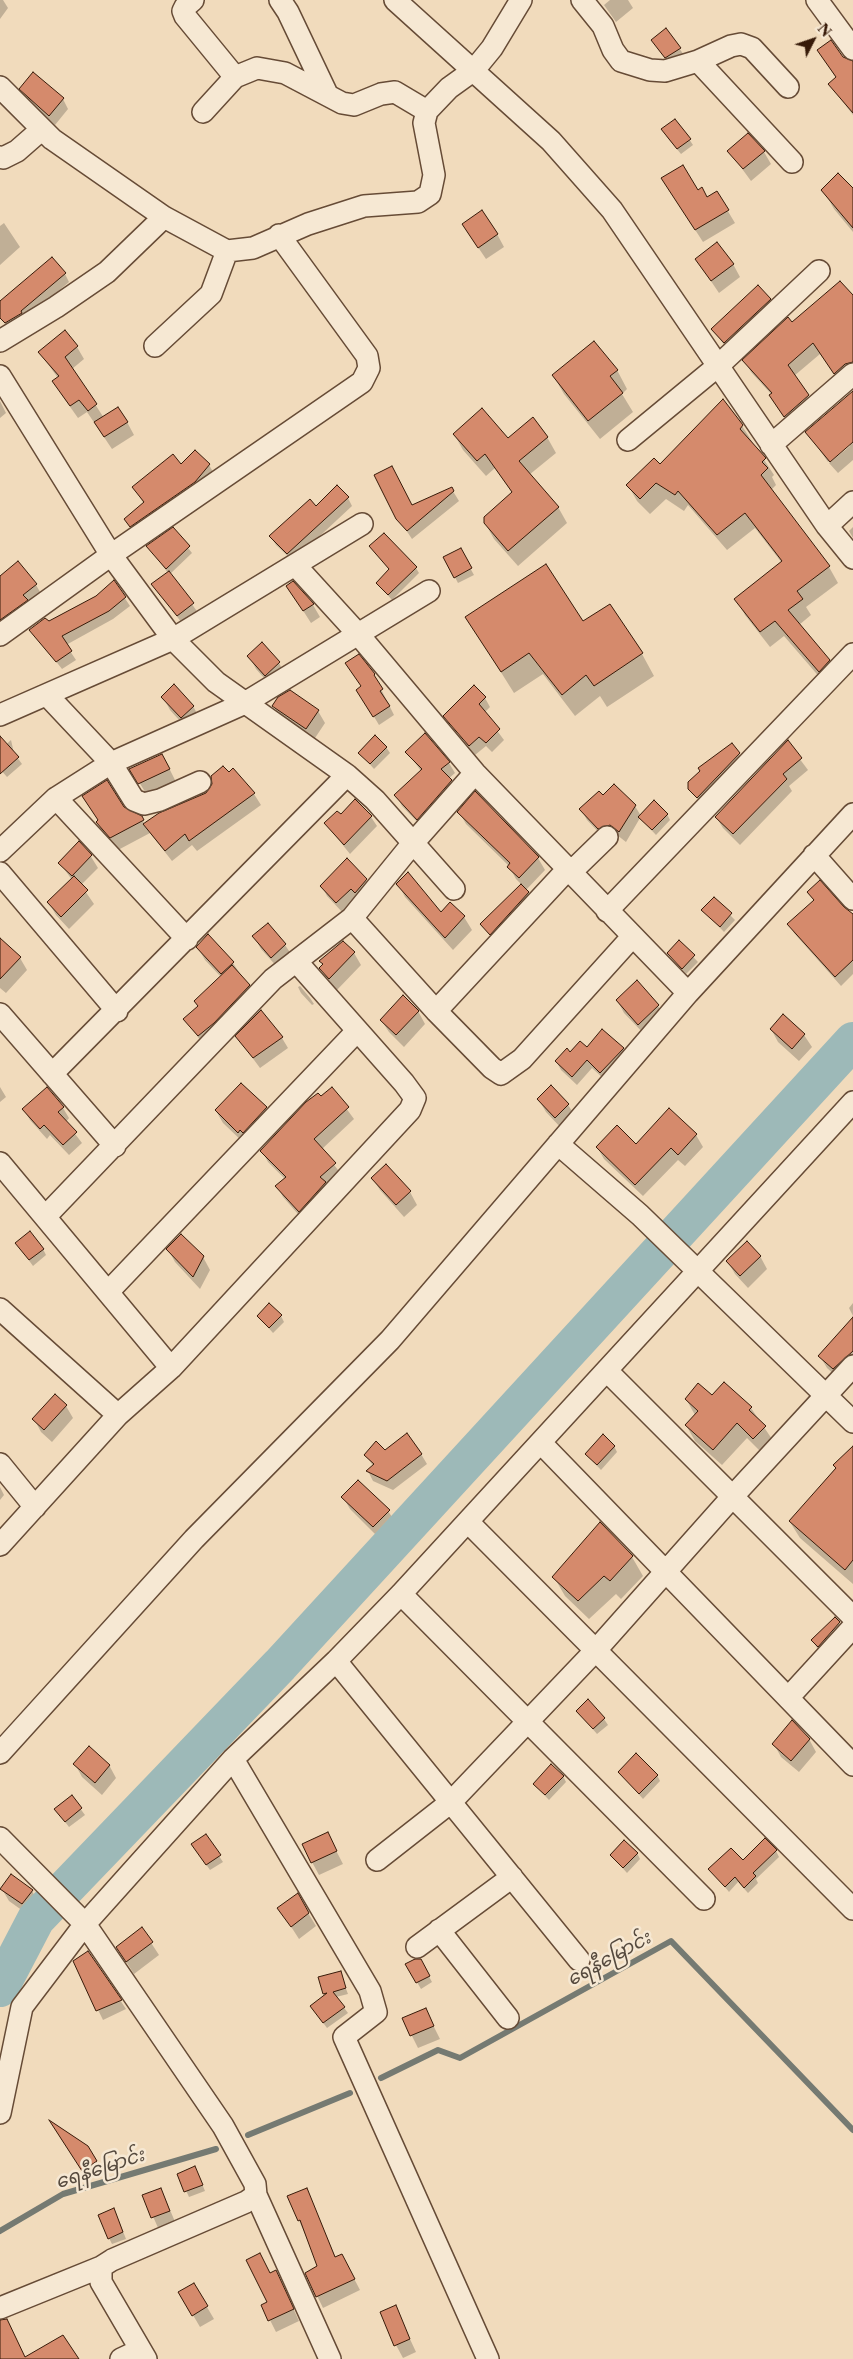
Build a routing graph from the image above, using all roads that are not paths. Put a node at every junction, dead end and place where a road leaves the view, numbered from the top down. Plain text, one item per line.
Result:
1 (193, 0) edge
2 (280, 0) edge
3 (395, 0) edge
4 (521, 0) edge
5 (582, 0) edge
6 (817, 0) edge
7 (853, 49) edge
8 (698, 61) junction
9 (474, 70) junction
10 (235, 77) junction
11 (0, 87) edge
12 (788, 87) dead end
13 (327, 94) junction
14 (427, 111) junction
15 (204, 112) dead end
16 (41, 130) junction
17 (0, 157) edge
18 (792, 162) dead end
19 (164, 217) junction
20 (292, 230) junction
21 (227, 251) junction
22 (819, 271) dead end
23 (1, 338) edge
24 (155, 346) dead end
25 (719, 365) junction
26 (853, 374) edge
27 (0, 376) edge
28 (628, 440) dead end
29 (771, 445) junction
30 (853, 502) edge
31 (362, 524) dead end
32 (827, 526) junction
33 (111, 555) junction
34 (853, 558) edge
35 (296, 566) junction
36 (429, 591) dead end
37 (358, 634) junction
38 (0, 635) edge
39 (172, 639) junction
40 (853, 654) edge
41 (47, 695) junction
42 (243, 704) junction
43 (0, 715) edge
44 (111, 763) junction
45 (475, 772) junction
46 (347, 775) junction
47 (200, 782) dead end
48 (56, 798) junction
49 (853, 814) edge
50 (607, 837) dead end
51 (413, 843) junction
52 (0, 851) edge
53 (814, 855) junction
54 (569, 872) junction
55 (0, 873) edge
56 (454, 889) dead end
57 (853, 899) edge
58 (607, 911) junction
59 (352, 918) junction
60 (632, 937) junction
61 (187, 939) junction
62 (296, 961) junction
63 (688, 993) junction
64 (117, 1011) junction
65 (436, 1011) junction
66 (0, 1014) edge
67 (357, 1031) junction
68 (52, 1074) junction
69 (853, 1102) edge
70 (558, 1144) junction
71 (115, 1146) junction
72 (0, 1164) edge
73 (45, 1217) junction
74 (698, 1271) junction
75 (108, 1292) junction
76 (0, 1309) edge
77 (853, 1366) edge
78 (171, 1368) junction
79 (608, 1371) junction
80 (826, 1394) junction
81 (118, 1415) junction
82 (853, 1422) edge
83 (541, 1443) junction
84 (0, 1464) edge
85 (733, 1496) junction
86 (35, 1507) junction
87 (468, 1522) junction
88 (0, 1545) edge
89 (667, 1572) junction
90 (401, 1594) junction
91 (853, 1617) edge
92 (853, 1627) edge
93 (596, 1650) junction
94 (336, 1661) junction
95 (788, 1698) junction
96 (528, 1722) junction
97 (3, 1745) edge
98 (233, 1759) junction
99 (853, 1765) edge
100 (451, 1802) junction
101 (0, 1838) edge
102 (377, 1860) dead end
103 (512, 1877) junction
104 (704, 1899) dead end
105 (851, 1901) edge
106 (85, 1924) junction
107 (439, 1930) junction
108 (417, 1947) dead end
109 (579, 1960) dead end
110 (508, 2018) dead end
111 (0, 2113) edge
112 (256, 2195) junction
113 (101, 2267) junction
114 (0, 2308) edge
115 (136, 2356) edge
116 (330, 2359) edge
117 (488, 2359) edge

1 - 10 street
2 - 13 street
3 - 9 street
4 - 9 street
5 - 8 street
6 - 7 street
8 - 12 street
8 - 18 street
9 - 14 street
9 - 25 street
10 - 13 street
10 - 15 street
11 - 16 street
13 - 14 street
14 - 20 street
16 - 17 street
16 - 19 street
19 - 21 street
19 - 23 street
20 - 21 street
20 - 33 street
21 - 24 street
22 - 25 street
25 - 28 street
25 - 29 street
26 - 29 street
27 - 33 street
29 - 32 street
30 - 32 street
31 - 35 street
32 - 34 street
33 - 38 street
33 - 39 street
35 - 37 street
35 - 39 street
36 - 37 street
37 - 42 street
37 - 45 street
39 - 41 street
39 - 42 street
40 - 58 street
41 - 43 street
41 - 44 street
42 - 44 street
42 - 46 street
44 - 47 street
44 - 48 street
45 - 51 street
45 - 54 street
46 - 51 street
46 - 61 street
48 - 52 street
48 - 61 street
49 - 53 street
50 - 54 street
51 - 56 street
51 - 59 street
53 - 57 street
53 - 63 street
54 - 58 street
54 - 65 street
55 - 64 street
58 - 60 street
59 - 62 street
59 - 65 street
60 - 63 street
60 - 65 street
61 - 64 street
62 - 67 street
62 - 71 street
63 - 70 street
64 - 68 street
66 - 68 street
67 - 75 street
67 - 78 street
68 - 71 street
69 - 74 street
70 - 74 street
70 - 97 street
71 - 73 street
72 - 73 street
73 - 75 street
74 - 79 street
74 - 80 street
75 - 78 street
76 - 81 street
77 - 80 street
78 - 81 street
79 - 83 street
79 - 85 street
80 - 82 street
80 - 85 street
81 - 86 street
83 - 87 street
83 - 89 street
84 - 86 street
85 - 89 street
85 - 91 street
86 - 88 street
87 - 90 street
87 - 93 street
89 - 93 street
89 - 95 street
90 - 94 street
90 - 96 street
92 - 95 street
93 - 96 street
93 - 105 street
94 - 98 street
94 - 100 street
95 - 99 street
96 - 100 street
96 - 104 street
98 - 106 street
98 - 117 street
100 - 102 street
100 - 103 street
101 - 106 street
103 - 107 street
103 - 109 street
106 - 111 street
106 - 112 street
107 - 108 street
107 - 110 street
112 - 113 street
112 - 116 street
113 - 114 street
113 - 115 street

